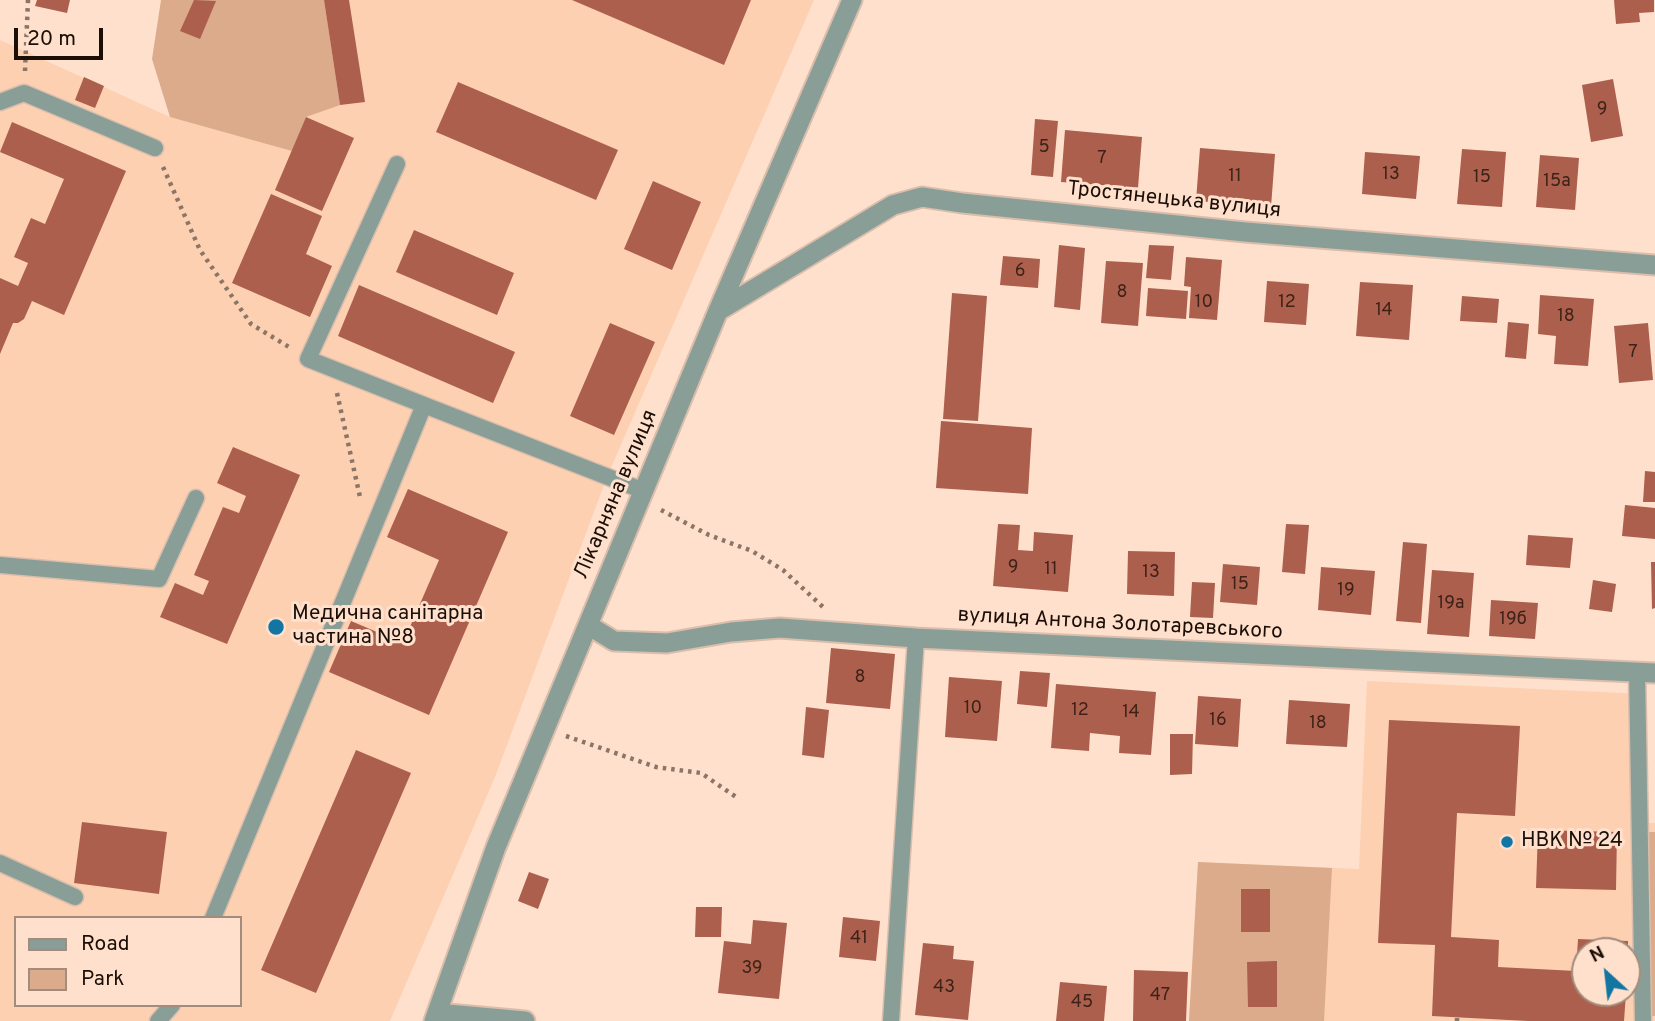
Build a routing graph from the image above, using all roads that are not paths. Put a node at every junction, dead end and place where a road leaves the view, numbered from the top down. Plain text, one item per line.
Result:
1 (852, 0) edge
2 (0, 102) edge
3 (155, 148) road end
4 (397, 164) dead end
5 (1655, 265) edge
6 (718, 311) junction
7 (424, 405) junction
8 (642, 495) junction
9 (197, 498) dead end
10 (0, 565) edge
11 (588, 625) junction
12 (916, 638) junction
13 (1646, 672) edge
14 (0, 863) edge
15 (75, 897) dead end
16 (214, 916) edge
17 (170, 1007) edge
18 (435, 1017) edge
19 (158, 1021) edge
20 (525, 1021) edge
21 (891, 1021) edge
22 (1643, 1021) edge

1 - 6 street, Лікарняна вулиця
2 - 3 lane
4 - 7 lane
5 - 6 street, Тростянецька вулиця
6 - 8 street, Лікарняна вулиця
7 - 8 lane
7 - 16 lane
8 - 11 street, Лікарняна вулиця
9 - 10 lane
11 - 12 street, вулиця Антона Золотаревського
11 - 18 street, Лікарняна вулиця
12 - 13 street, вулиця Антона Золотаревського
12 - 21 lane
13 - 22 lane
14 - 15 lane
17 - 19 lane
18 - 20 street, Лікарняна вулиця

